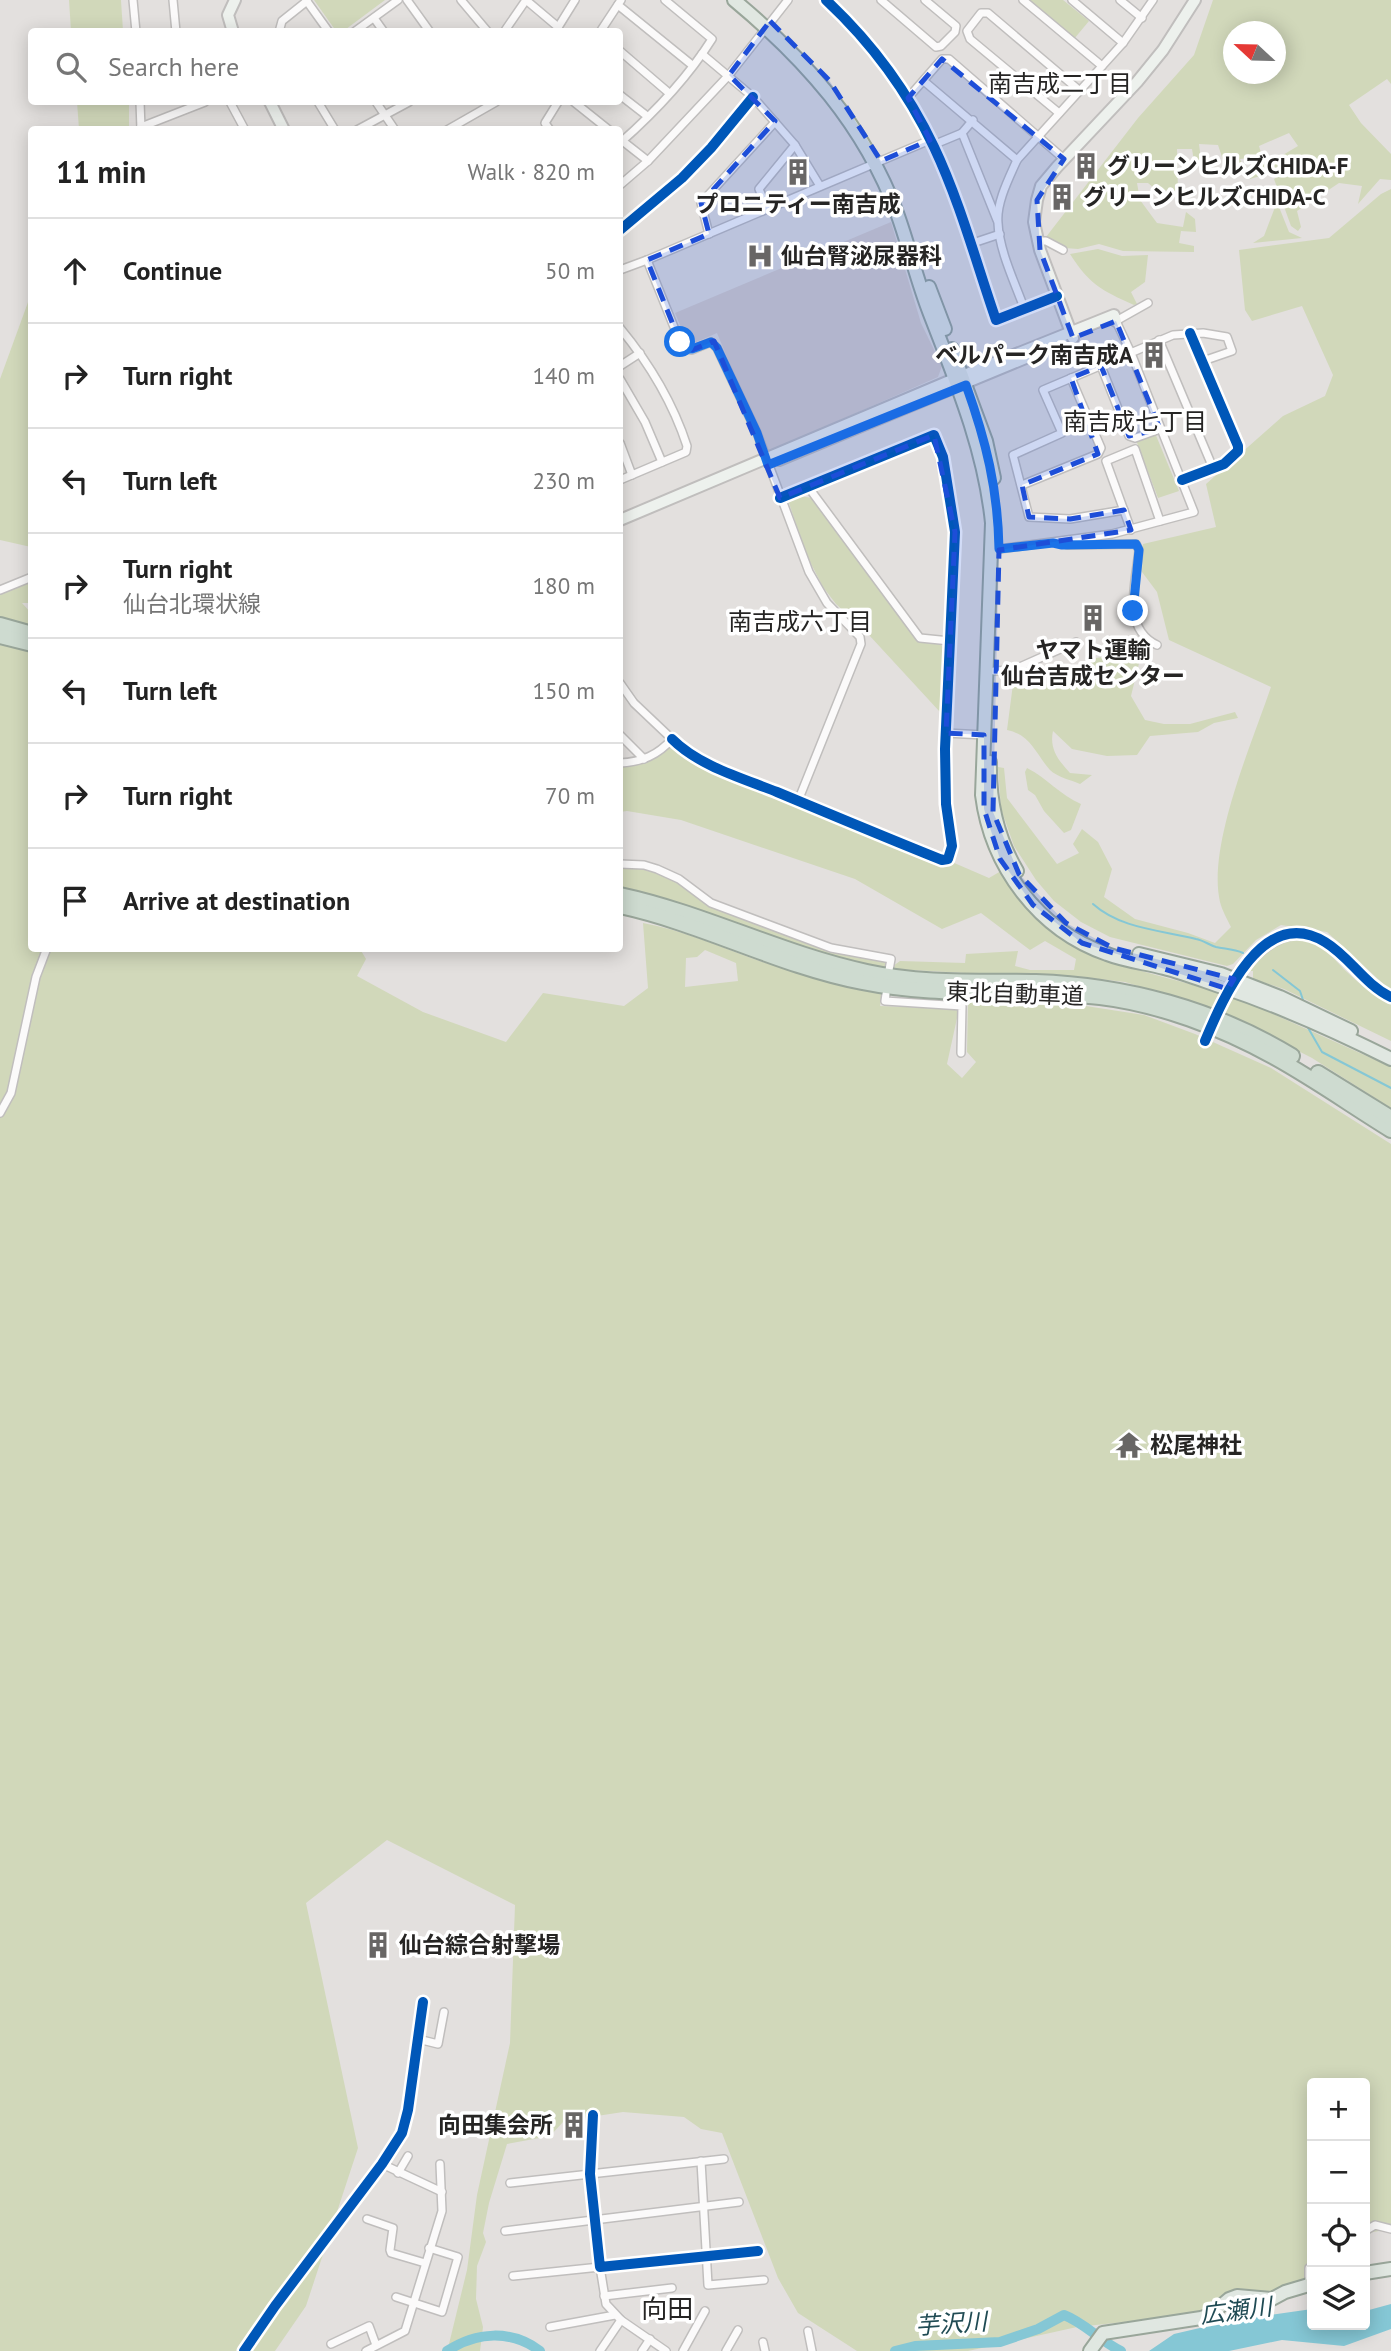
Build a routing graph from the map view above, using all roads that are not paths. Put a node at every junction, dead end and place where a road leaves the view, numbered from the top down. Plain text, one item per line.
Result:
1 (133, 0) edge
2 (173, 0) edge
3 (235, 0) edge
4 (306, 0) edge
5 (398, 0) edge
6 (407, 0) edge
7 (461, 0) edge
8 (526, 0) edge
9 (575, 0) edge
10 (665, 0) edge
11 (734, 0) edge
12 (746, 0) edge
13 (788, 0) edge
14 (881, 0) edge
15 (925, 0) edge
16 (1023, 0) edge
17 (1072, 0) edge
18 (1120, 0) edge
19 (1153, 0) edge
20 (1195, 0) edge
21 (830, 1) edge
22 (620, 2) edge
23 (374, 18) junction
24 (1142, 18) junction
25 (768, 24) junction
26 (136, 28) edge
27 (176, 28) edge
28 (232, 28) edge
29 (280, 28) edge
30 (325, 28) edge
31 (360, 28) edge
32 (381, 28) edge
33 (427, 28) edge
34 (485, 28) edge
35 (507, 28) edge
36 (555, 28) edge
37 (557, 28) edge
38 (603, 28) edge
39 (1123, 43) junction
40 (623, 54) edge
41 (702, 54) junction
42 (692, 65) junction
43 (1102, 66) junction
44 (729, 75) junction
45 (925, 82) junction
46 (1080, 90) junction
47 (669, 93) junction
48 (623, 97) edge
49 (752, 97) junction
50 (908, 98) junction
51 (140, 105) edge
52 (198, 105) edge
53 (232, 105) edge
54 (272, 105) edge
55 (320, 105) edge
56 (378, 105) edge
57 (403, 105) edge
58 (482, 105) edge
59 (556, 105) edge
60 (578, 105) edge
61 (1059, 113) junction
62 (385, 114) junction
63 (647, 116) junction
64 (973, 120) junction
65 (775, 121) junction
66 (141, 126) edge
67 (146, 126) edge
68 (243, 126) edge
69 (282, 126) edge
70 (333, 126) edge
71 (364, 126) edge
72 (392, 126) edge
73 (455, 126) edge
74 (548, 126) edge
75 (604, 126) edge
76 (962, 133) junction
77 (623, 137) edge
78 (1037, 137) junction
79 (623, 142) edge
80 (932, 142) junction
81 (795, 145) junction
82 (1064, 159) junction
83 (1017, 160) junction
84 (648, 161) junction
85 (877, 162) junction
86 (623, 182) edge
87 (820, 186) junction
88 (766, 208) junction
89 (998, 222) junction
90 (623, 227) edge
91 (709, 234) junction
92 (1000, 234) junction
93 (1038, 241) junction
94 (970, 244) junction
95 (1063, 250) dead end
96 (648, 260) junction
97 (623, 269) edge
98 (1057, 296) junction
99 (1148, 303) dead end
100 (1024, 308) junction
101 (1116, 321) junction
102 (623, 332) edge
103 (1190, 333) junction
104 (1072, 335) junction
105 (1159, 340) junction
106 (640, 353) junction
107 (1131, 353) junction
108 (1203, 361) junction
109 (623, 364) edge
110 (1101, 366) junction
111 (1072, 378) junction
112 (960, 382) junction
113 (623, 384) edge
114 (1160, 429) junction
115 (623, 451) edge
116 (767, 461) junction
117 (662, 462) junction
118 (1213, 468) junction
119 (632, 475) junction
120 (623, 479) edge
121 (1182, 481) junction
122 (1022, 485) junction
123 (809, 488) junction
124 (780, 498) junction
125 (1124, 510) junction
126 (623, 519) edge
127 (1160, 521) junction
128 (623, 526) edge
129 (1131, 530) junction
130 (1053, 543) junction
131 (999, 549) junction
132 (28, 579) edge
133 (0, 590) edge
134 (0, 625) edge
135 (28, 633) edge
136 (0, 636) edge
137 (950, 641) junction
138 (1076, 642) dead end
139 (28, 643) edge
140 (1157, 645) dead end
141 (994, 671) junction
142 (623, 687) edge
143 (946, 733) junction
144 (984, 735) junction
145 (623, 738) edge
146 (672, 738) junction
147 (643, 759) junction
148 (623, 762) edge
149 (798, 801) junction
150 (623, 864) edge
151 (623, 896) edge
152 (623, 907) edge
153 (45, 952) edge
154 (889, 970) dead end
155 (1231, 984) junction
156 (886, 994) dead end
157 (1391, 998) edge
158 (1321, 1022) junction
159 (1205, 1041) dead end
160 (1391, 1050) edge
161 (961, 1053) dead end
162 (1391, 1059) edge
163 (0, 1113) edge
164 (1391, 1118) edge
165 (1391, 1130) edge
166 (423, 2002) dead end
167 (444, 2012) dead end
168 (418, 2039) junction
169 (593, 2115) dead end
170 (408, 2156) dead end
171 (724, 2159) dead end
172 (701, 2161) junction
173 (440, 2164) dead end
174 (382, 2165) junction
175 (424, 2172) dead end
176 (398, 2173) junction
177 (590, 2174) junction
178 (421, 2182) junction
179 (510, 2183) dead end
180 (442, 2192) junction
181 (739, 2202) dead end
182 (705, 2206) junction
183 (367, 2218) dead end
184 (593, 2220) junction
185 (1370, 2228) edge
186 (1391, 2229) edge
187 (505, 2231) dead end
188 (429, 2248) junction
189 (758, 2251) dead end
190 (706, 2256) junction
191 (425, 2263) junction
192 (600, 2267) junction
193 (1391, 2269) edge
194 (1370, 2272) edge
195 (513, 2276) dead end
196 (764, 2280) dead end
197 (1307, 2285) edge
198 (672, 2288) dead end
199 (604, 2296) junction
200 (396, 2297) dead end
201 (412, 2303) junction
202 (705, 2312) dead end
203 (618, 2318) junction
204 (550, 2327) dead end
205 (738, 2330) dead end
206 (808, 2331) dead end
207 (650, 2339) junction
208 (331, 2344) dead end
209 (376, 2345) junction
210 (244, 2351) edge
211 (366, 2351) edge
212 (600, 2351) edge
213 (642, 2351) edge
214 (666, 2351) edge
215 (683, 2351) edge
216 (726, 2351) edge
217 (812, 2351) edge
218 (1090, 2351) edge

1 - 26 street
2 - 27 street
3 - 28 street
4 - 29 street
4 - 30 street
5 - 23 street
6 - 33 street
7 - 34 street
8 - 35 street
8 - 36 street
9 - 37 street
10 - 41 street
11 - 25 main road
12 - 25 main road
13 - 25 street
14 - 15 street
16 - 43 street
17 - 39 street
18 - 24 street
19 - 24 street
20 - 82 street
21 - 50 street
22 - 38 street
22 - 42 street
23 - 31 street
23 - 32 street
24 - 39 street
25 - 44 street
25 - 85 main road
39 - 43 street
40 - 47 street
41 - 42 street
41 - 44 street
42 - 47 street
43 - 46 street
44 - 49 street
44 - 84 street
45 - 50 street
45 - 64 street
45 - 78 street
46 - 61 street
46 - 61 street
47 - 63 street
48 - 63 street
49 - 65 street
49 - 90 street
50 - 80 street
51 - 66 street
52 - 67 street
53 - 68 street
54 - 69 street
55 - 70 street
56 - 62 street
57 - 62 street
58 - 73 street
59 - 74 street
60 - 75 street
61 - 78 street
62 - 71 street
62 - 72 street
63 - 77 street
64 - 76 street
64 - 83 street
65 - 81 street
65 - 91 street
76 - 80 street
76 - 89 street
78 - 82 street
78 - 83 street
79 - 84 street
80 - 85 street
80 - 94 street
81 - 87 street
81 - 88 street
82 - 93 street
83 - 89 street
84 - 86 street
85 - 87 street
85 - 112 main road
87 - 88 street
88 - 91 street
89 - 92 street
91 - 96 street
92 - 94 street
92 - 100 street
93 - 95 street
93 - 98 street
94 - 100 street
96 - 97 street
96 - 116 street
98 - 100 street
98 - 104 street
99 - 101 street
101 - 104 street
101 - 107 street
102 - 106 street
103 - 105 street
103 - 108 street
103 - 108 street
104 - 112 street
105 - 107 street
105 - 118 street
106 - 109 street
106 - 117 street
107 - 110 street
107 - 114 street
108 - 118 street
110 - 111 street
110 - 114 street
111 - 122 street
111 - 122 street
112 - 116 street
112 - 131 main road
112 - 144 main road
113 - 117 street
114 - 121 street
115 - 119 street
116 - 124 street
116 - 126 street
116 - 128 street
117 - 119 street
118 - 121 street
119 - 120 street
121 - 127 street
122 - 125 street
123 - 124 street
123 - 137 street
123 - 137 street
124 - 149 street
125 - 127 street
125 - 129 street
127 - 129 street
129 - 130 street
130 - 131 street
130 - 140 street
131 - 141 main road
132 - 133 street
134 - 135 highway
136 - 139 highway
137 - 143 street
138 - 141 street
141 - 155 main road
142 - 146 street
143 - 144 street
143 - 149 street
144 - 155 main road
145 - 147 street
146 - 147 street
146 - 149 street
147 - 148 street
150 - 154 street
151 - 164 highway, 東北自動車道
152 - 165 highway, 東北自動車道
153 - 163 street
155 - 157 street
155 - 158 main road
155 - 159 street, bridge
156 - 161 street
158 - 160 main road
158 - 162 main road
166 - 168 street
167 - 168 street
168 - 174 street
169 - 177 street
170 - 176 street
171 - 172 street
172 - 177 street
172 - 182 street
173 - 180 street
174 - 176 street
174 - 210 street
175 - 178 street
176 - 178 street
177 - 179 street
177 - 184 street
178 - 180 street
180 - 188 street
181 - 182 street
182 - 184 street
182 - 190 street
183 - 191 street
184 - 187 street
184 - 192 street
185 - 186 street
188 - 191 street
188 - 201 street
189 - 190 street
190 - 192 street
190 - 196 street
191 - 201 street
192 - 195 street
192 - 199 street
193 - 194 main road
197 - 218 main road
198 - 199 street
199 - 203 street
200 - 201 street
201 - 209 street
202 - 215 street
203 - 204 street
203 - 207 street
203 - 212 street
205 - 216 street
206 - 217 street
207 - 213 street
207 - 214 street
208 - 209 street
209 - 211 street

